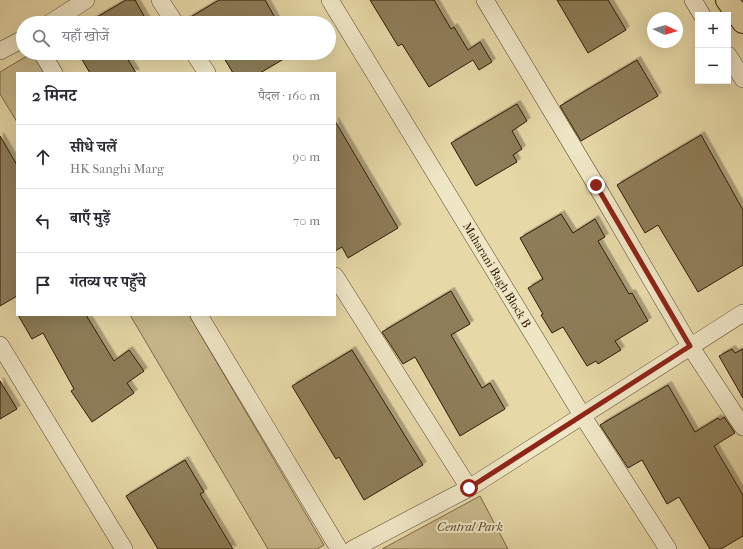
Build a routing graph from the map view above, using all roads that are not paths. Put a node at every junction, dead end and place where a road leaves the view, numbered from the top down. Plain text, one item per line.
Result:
1 (86, 0) edge
2 (160, 0) edge
3 (330, 0) edge
4 (485, 0) edge
5 (693, 0) edge
6 (727, 0) edge
7 (700, 12) edge
8 (61, 16) edge
9 (170, 16) edge
10 (743, 22) edge
11 (16, 43) edge
12 (0, 52) edge
13 (46, 60) edge
14 (199, 60) edge
15 (731, 60) edge
16 (53, 72) edge
17 (206, 72) edge
18 (743, 79) edge
19 (336, 278) edge
20 (743, 313) edge
21 (200, 316) edge
22 (0, 345) edge
23 (690, 346) junction
24 (582, 415) junction
25 (743, 427) edge
26 (469, 488) junction
27 (124, 549) edge
28 (339, 549) edge
29 (353, 549) edge
30 (668, 549) edge

1 - 8 street
2 - 9 street
3 - 24 street, Maharani Bagh Block B
4 - 23 street
5 - 7 street
6 - 10 main road
11 - 12 street
13 - 16 street
14 - 17 street
15 - 18 street
19 - 26 street
20 - 23 street
21 - 28 street
22 - 27 street
23 - 24 street
23 - 25 street
24 - 26 street
24 - 30 street, Maharani Bagh Block B
26 - 29 street

